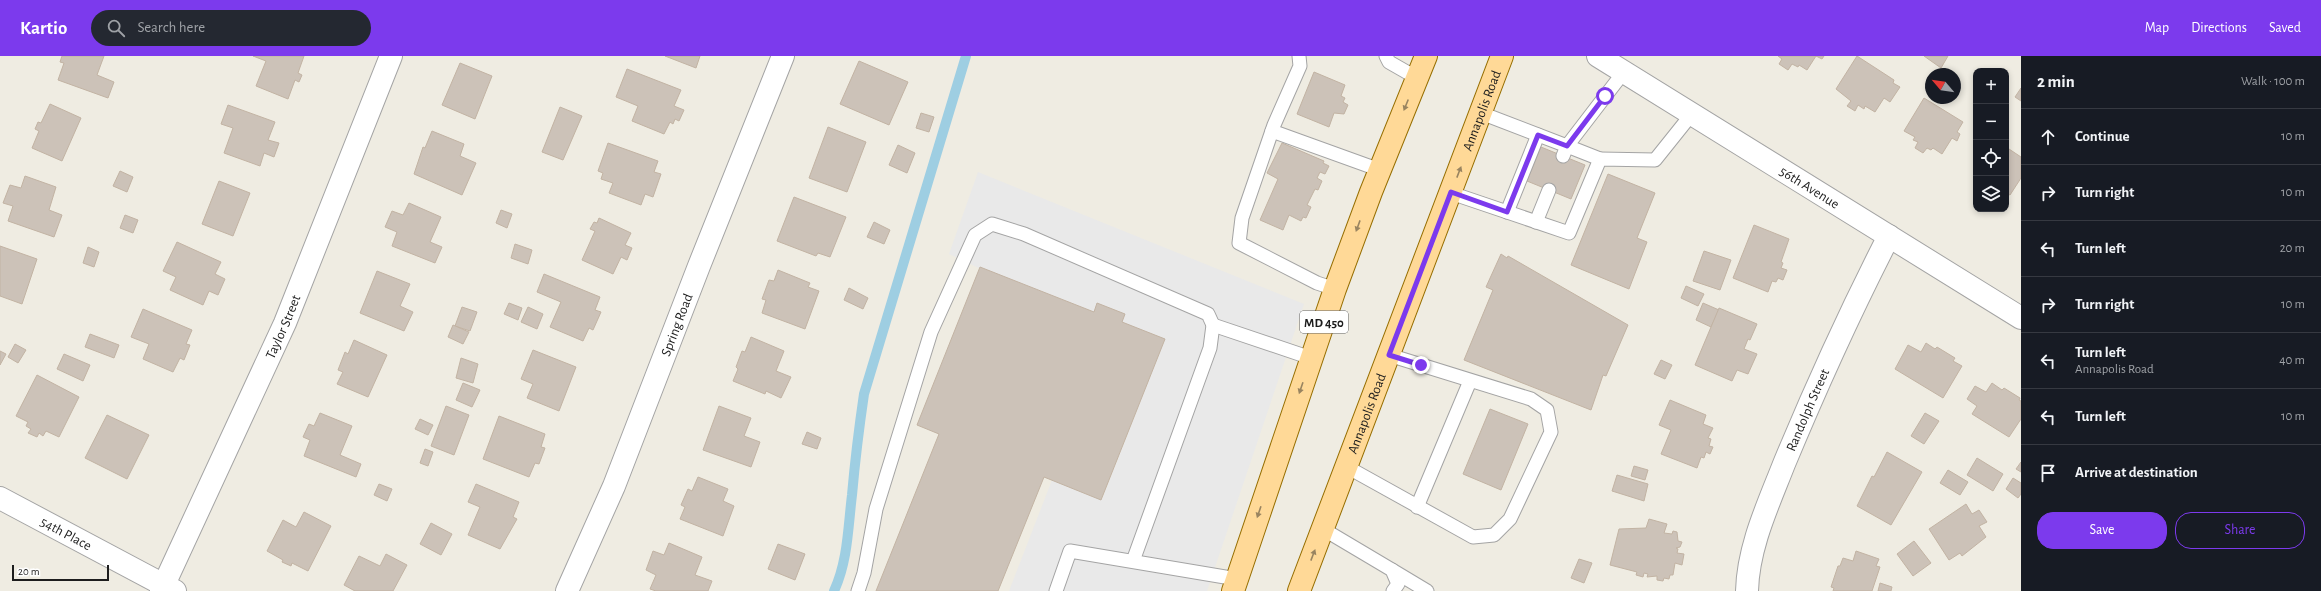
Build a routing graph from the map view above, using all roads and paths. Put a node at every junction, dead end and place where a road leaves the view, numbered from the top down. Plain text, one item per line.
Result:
1 (391, 56) edge
2 (783, 56) edge
3 (1299, 56) edge
4 (1386, 56) edge
5 (1426, 56) edge
6 (1502, 56) edge
7 (1598, 56) edge
8 (1623, 73) junction
9 (1417, 78) junction
10 (1481, 113) junction
11 (1691, 115) junction
12 (1272, 131) junction
13 (1538, 135) junction
14 (1565, 151) junction
15 (1600, 159) junction
16 (1380, 170) junction
17 (1549, 190) dead end
18 (1451, 192) junction
19 (1507, 212) junction
20 (1536, 222) junction
21 (1889, 236) junction
22 (1335, 289) junction
23 (2021, 318) edge
24 (1213, 325) junction
25 (1389, 355) junction
26 (1311, 358) junction
27 (1470, 381) junction
28 (1346, 467) junction
29 (0, 498) edge
30 (1417, 506) junction
31 (1323, 529) junction
32 (1133, 562) junction
33 (1392, 570) junction
34 (1234, 585) edge
35 (167, 589) edge
36 (566, 591) edge
37 (858, 591) edge
38 (1056, 591) edge
39 (1299, 591) edge
40 (1393, 591) edge
41 (1427, 591) edge
42 (1747, 591) edge

1 - 35 street, Taylor Street
2 - 36 street, Spring Road
3 - 12 lane
4 - 9 lane
5 - 9 main road, MD 450
6 - 10 main road, Annapolis Road
7 - 8 street, 56th Avenue
8 - 11 street, 56th Avenue
8 - 14 lane
9 -> 16 main road, MD 450
10 - 13 lane
18 -> 10 main road, Annapolis Road
11 - 15 lane
11 - 21 street, 56th Avenue
12 - 16 lane
12 - 22 lane
13 - 14 lane
13 - 19 lane
14 - 15 lane
15 - 20 lane
16 -> 22 main road, MD 450
17 - 20 lane
18 - 19 lane
18 - 25 main road, Annapolis Road
19 - 20 lane
21 - 23 street, 56th Avenue
21 - 42 street, Randolph Street
22 - 26 main road, MD 450
24 - 26 lane
24 - 32 lane
24 - 37 lane
25 - 27 lane
25 - 28 main road, Annapolis Road
26 -> 34 main road, MD 450
27 - 30 lane
27 - 30 lane
28 - 30 lane
28 - 31 main road, Annapolis Road
29 - 35 street, 54th Place
31 - 33 lane
39 -> 31 main road, Annapolis Road
32 - 34 lane
32 - 38 lane
33 - 40 lane
33 - 41 lane

